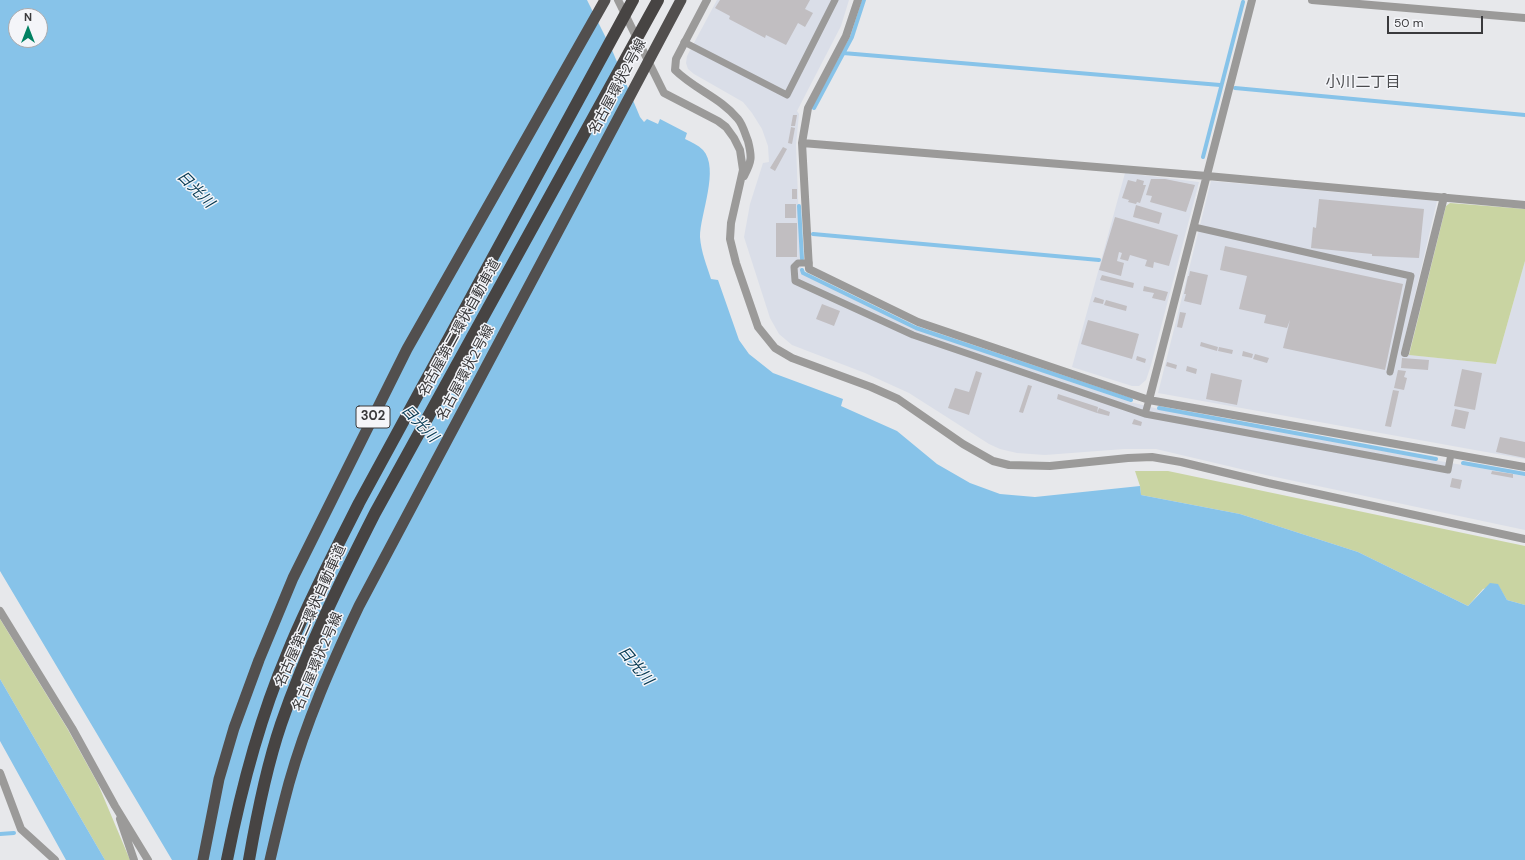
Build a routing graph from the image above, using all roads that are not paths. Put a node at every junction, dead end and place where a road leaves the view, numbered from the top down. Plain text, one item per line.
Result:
1 (604, 0) edge
2 (618, 0) edge
3 (633, 0) edge
4 (658, 0) edge
5 (681, 0) edge
6 (707, 0) edge
7 (836, 0) edge
8 (858, 0) edge
9 (1252, 0) edge
10 (1312, 0) edge
11 (1525, 18) edge
12 (684, 42) junction
13 (802, 143) junction
14 (1207, 176) junction
15 (740, 183) junction
16 (1444, 197) junction
17 (1525, 205) edge
18 (1194, 226) junction
19 (809, 263) junction
20 (1405, 353) dead end
21 (1390, 372) dead end
22 (1149, 400) junction
23 (1145, 414) junction
24 (1451, 454) junction
25 (1525, 467) edge
26 (1525, 539) edge
27 (0, 611) edge
28 (0, 773) edge
29 (114, 806) junction
30 (55, 860) edge
31 (134, 860) edge
32 (148, 860) edge
33 (203, 860) edge
34 (227, 860) edge
35 (249, 860) edge
36 (270, 860) edge

1 - 33 highway, 302
2 - 15 street
3 - 34 highway, 名古屋第二環状自動車道, bridge
4 - 35 highway, 名古屋第二環状自動車道, bridge
5 - 36 highway, 名古屋環状2号線, bridge
6 - 12 street
7 - 12 lane
8 - 13 street
9 - 14 street
10 - 11 street
12 - 15 street
13 - 14 street
13 - 19 street
14 - 16 street
14 - 18 street
15 - 26 street
16 - 17 street
16 - 20 street
18 - 21 lane
18 - 22 street
19 - 22 street
19 - 23 lane
22 - 23 lane
22 - 24 street
23 - 24 lane
24 - 25 street
27 - 29 street
28 - 30 street
29 - 31 street
29 - 32 street

